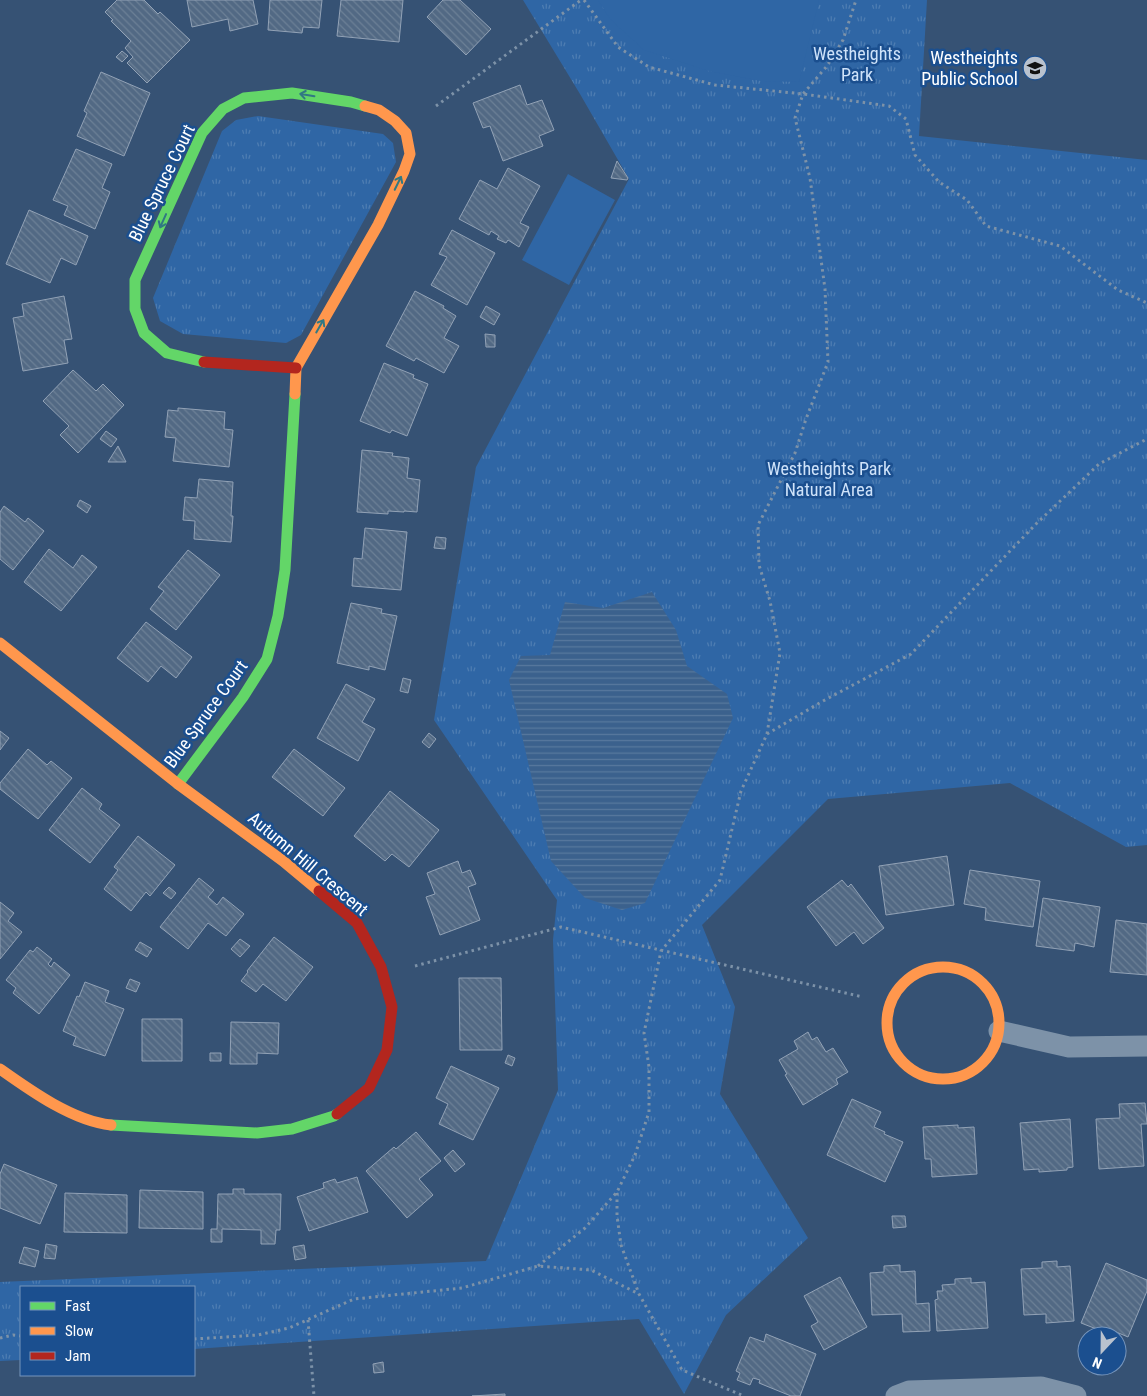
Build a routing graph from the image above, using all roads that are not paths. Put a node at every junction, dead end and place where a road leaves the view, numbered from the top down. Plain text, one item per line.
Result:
1 (296, 368) junction
2 (0, 643) edge
3 (178, 784) junction
4 (999, 1031) junction
5 (1147, 1046) edge
6 (0, 1069) edge
7 (896, 1396) edge
8 (1076, 1396) edge

1 -> 1 street, Blue Spruce Court
1 - 3 street, Blue Spruce Court
2 - 3 street, Autumn Hill Crescent
3 - 6 street, Autumn Hill Crescent
4 - 4 street
4 - 5 street
7 - 8 street

